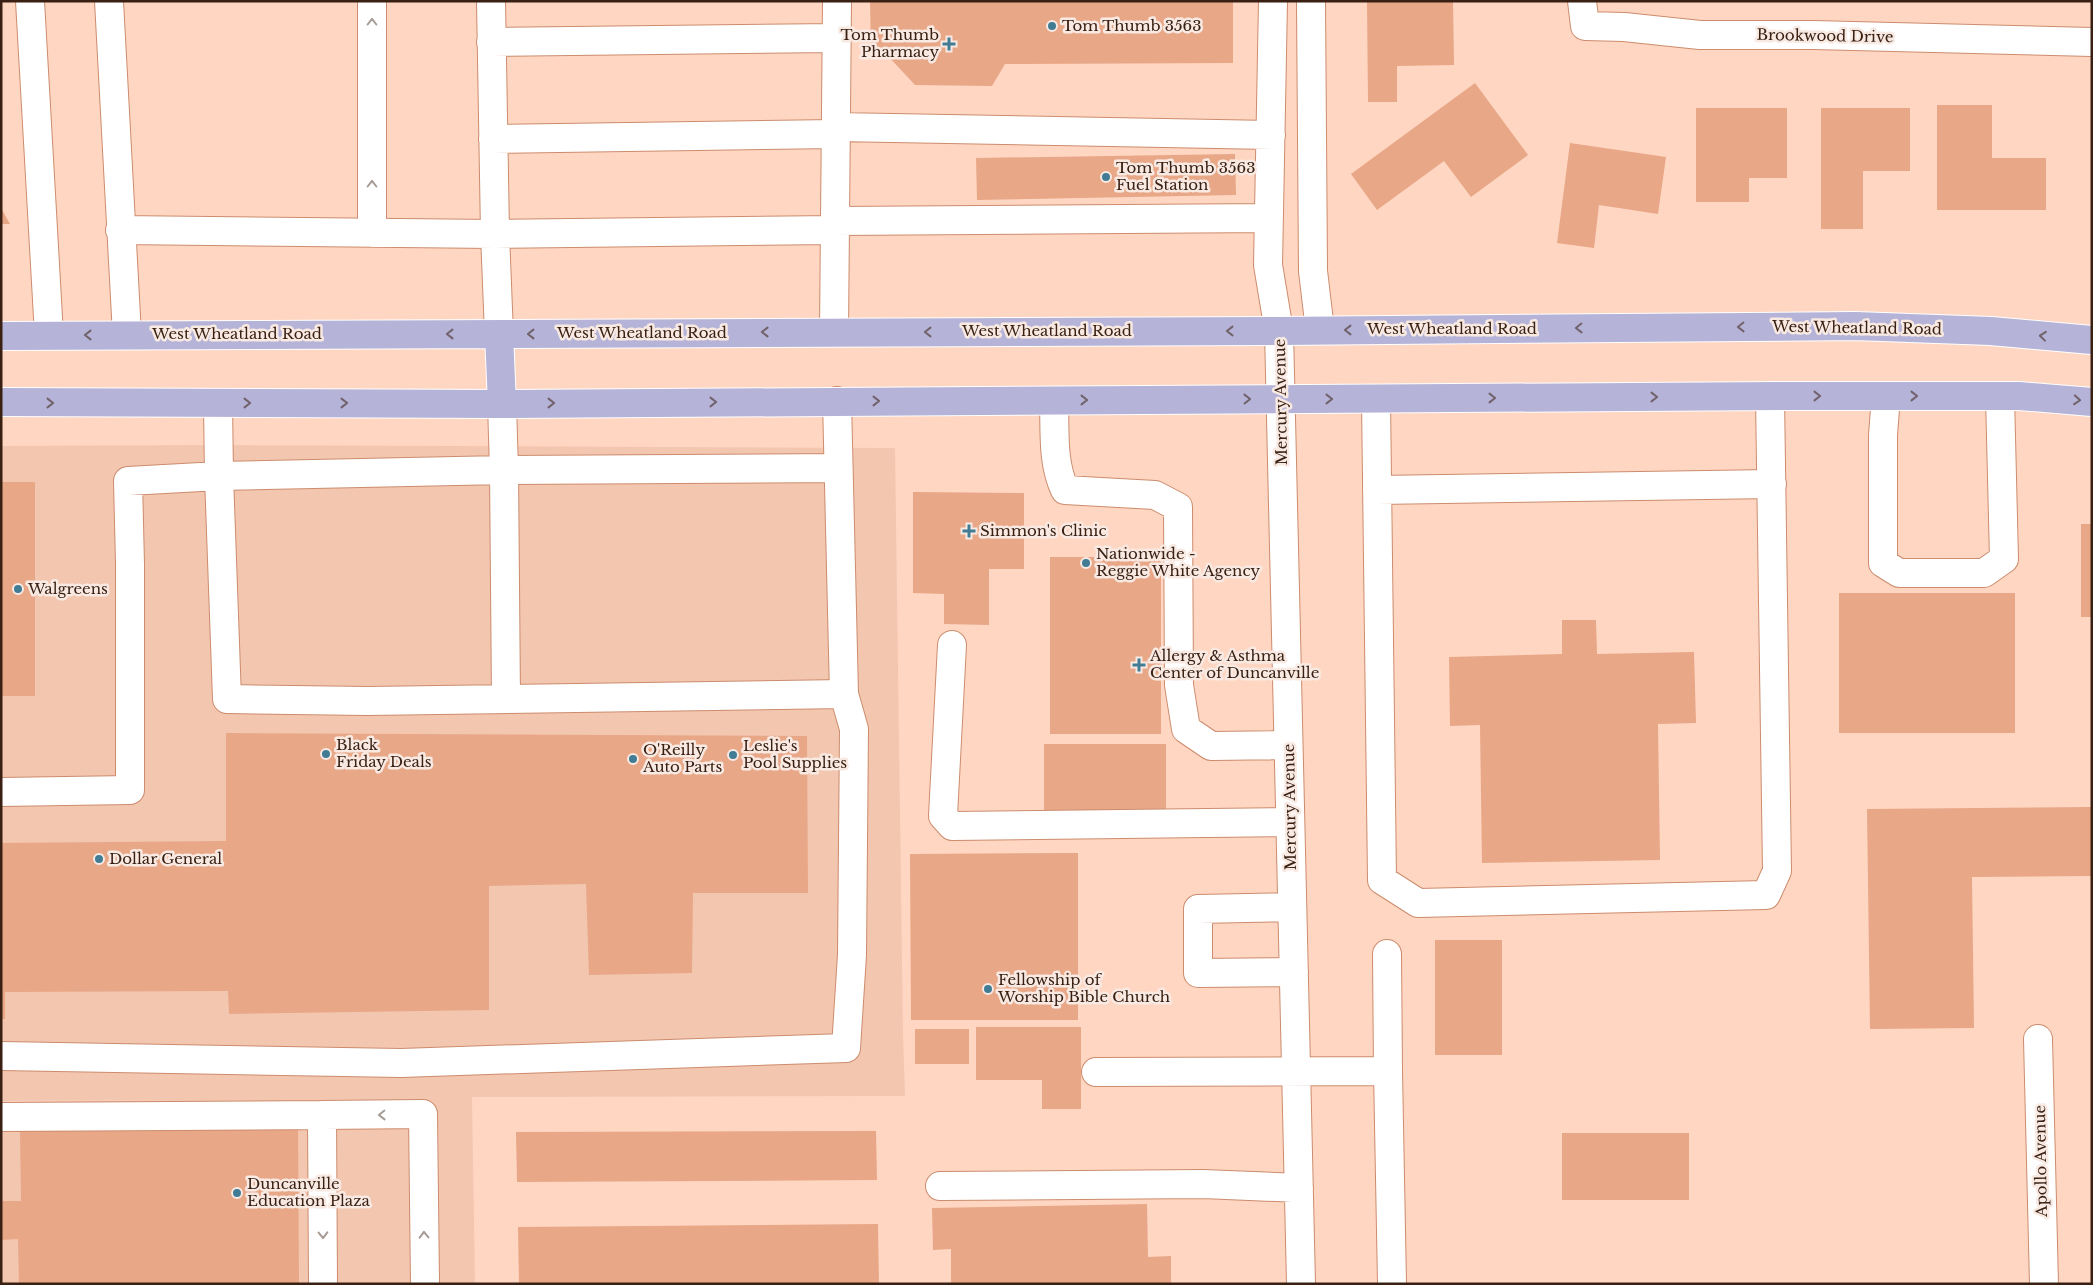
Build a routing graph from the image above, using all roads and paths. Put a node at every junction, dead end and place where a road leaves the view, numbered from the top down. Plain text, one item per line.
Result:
1 (30, 1) edge
2 (109, 1) edge
3 (372, 1) edge
4 (491, 1) edge
5 (837, 1) edge
6 (1273, 1) edge
7 (1311, 1) edge
8 (1582, 1) edge
9 (836, 38) junction
10 (491, 42) junction
11 (2092, 42) edge
12 (836, 131) junction
13 (1271, 135) junction
14 (493, 139) junction
15 (1269, 218) junction
16 (835, 225) junction
17 (120, 230) junction
18 (372, 233) junction
19 (495, 234) junction
20 (1320, 330) junction
21 (1279, 331) junction
22 (834, 332) junction
23 (499, 334) junction
24 (49, 335) junction
25 (127, 335) junction
26 (1, 336) edge
27 (2092, 340) edge
28 (1770, 396) junction
29 (1886, 396) junction
30 (2000, 396) junction
31 (1281, 399) junction
32 (1376, 399) junction
33 (837, 401) junction
34 (1054, 401) junction
35 (1, 402) edge
36 (2092, 402) edge
37 (218, 403) junction
38 (502, 404) junction
39 (838, 468) junction
40 (504, 470) junction
41 (219, 476) junction
42 (1772, 484) junction
43 (1377, 490) junction
44 (952, 645) dead end
45 (844, 694) junction
46 (506, 698) junction
47 (1288, 745) junction
48 (1, 792) edge
49 (1290, 822) junction
50 (1292, 907) junction
51 (1387, 954) dead end
52 (1294, 972) junction
53 (2038, 1039) dead end
54 (1, 1056) edge
55 (1296, 1071) junction
56 (1388, 1071) junction
57 (1096, 1072) dead end
58 (322, 1115) junction
59 (1, 1117) edge
60 (940, 1186) dead end
61 (1299, 1188) junction
62 (323, 1284) edge
63 (425, 1284) edge
64 (1301, 1284) edge
65 (1392, 1284) edge
66 (2044, 1284) edge

1 - 24 street
2 - 17 street
18 -> 3 street
4 - 10 street
5 - 9 street
6 - 13 street, Mercury Avenue
7 - 20 street
8 - 11 street, Brookwood Drive
9 - 10 street
9 - 12 street
10 - 14 street
12 - 13 street
12 - 14 street
12 - 16 street
13 - 15 street, Mercury Avenue
14 - 19 street
15 - 16 street
15 - 21 street, Mercury Avenue
16 - 19 street
16 - 22 street
17 - 18 street
17 - 25 street
18 - 19 street
19 - 23 street
20 - 21 main road, West Wheatland Road
27 -> 20 main road, West Wheatland Road
21 -> 22 main road, West Wheatland Road
21 - 31 street, Mercury Avenue
22 -> 23 main road, West Wheatland Road
23 -> 25 main road, West Wheatland Road
23 - 38 main road
25 -> 24 main road, West Wheatland Road
24 - 26 main road, West Wheatland Road
28 -> 29 main road
32 -> 28 main road
28 - 42 street
29 -> 30 main road
29 - 30 street
30 -> 36 main road
31 -> 32 main road
34 -> 31 main road
31 - 47 street, Mercury Avenue
32 - 43 street
33 -> 34 main road
38 -> 33 main road
33 - 39 street
34 - 47 street
35 -> 37 main road
37 -> 38 main road
37 - 41 street
38 - 40 street
39 - 40 street
39 - 45 street
40 - 41 street
40 - 46 street
41 - 46 street
41 - 48 street
42 - 43 street
42 - 43 street
44 - 49 street
45 - 46 street
45 - 54 street
47 - 49 street, Mercury Avenue
49 - 50 street, Mercury Avenue
50 - 52 street, Mercury Avenue
50 - 52 street
51 - 56 street
52 - 55 street, Mercury Avenue
53 - 66 street, Apollo Avenue
55 - 56 street
55 - 57 street
55 - 61 street, Mercury Avenue
56 - 65 street
58 - 59 street
58 -> 62 street
63 -> 58 street
60 - 61 street
61 - 64 street, Mercury Avenue

